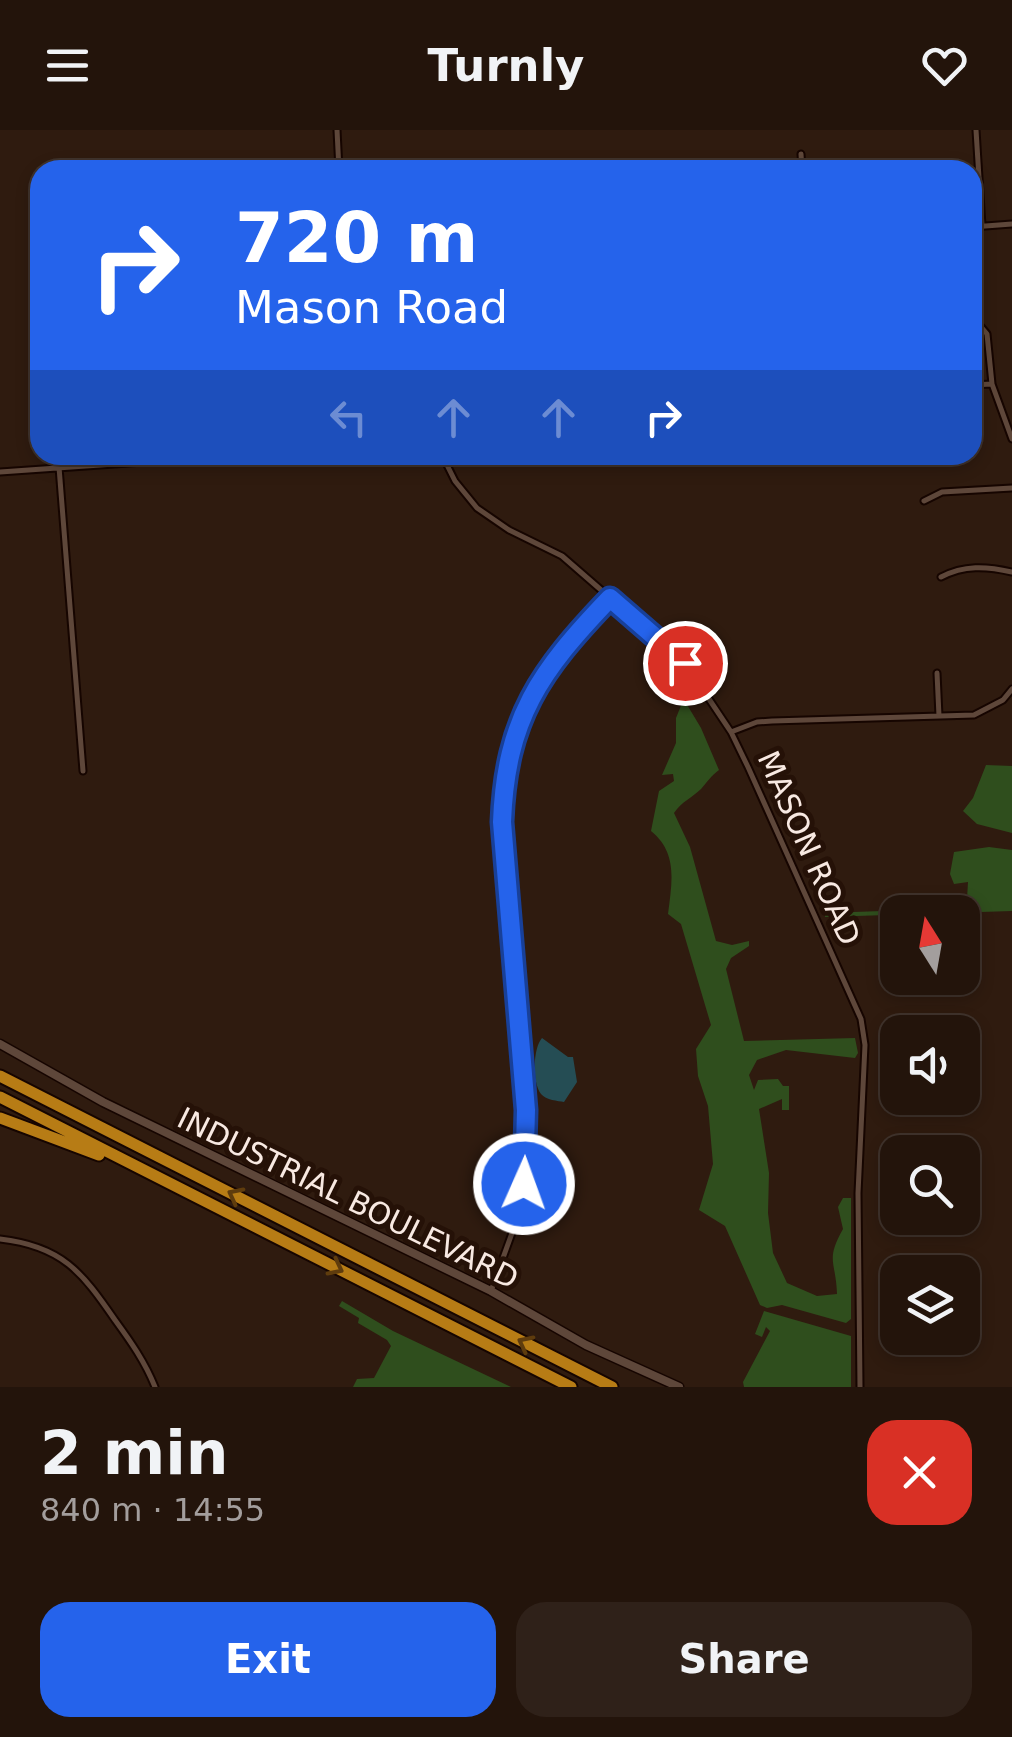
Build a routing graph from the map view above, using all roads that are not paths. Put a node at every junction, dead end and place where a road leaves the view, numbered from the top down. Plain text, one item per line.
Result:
1 (337, 130) edge
2 (976, 130) edge
3 (801, 154) dead end
4 (338, 160) edge
5 (801, 160) edge
6 (978, 160) edge
7 (1012, 224) edge
8 (982, 226) edge
9 (982, 329) edge
10 (982, 384) edge
11 (992, 384) junction
12 (1012, 439) edge
13 (90, 465) edge
14 (447, 465) edge
15 (59, 467) junction
16 (0, 472) edge
17 (1012, 488) edge
18 (924, 501) dead end
19 (1012, 572) edge
20 (940, 577) dead end
21 (610, 598) junction
22 (936, 673) dead end
23 (1012, 688) edge
24 (938, 716) junction
25 (731, 732) junction
26 (82, 771) dead end
27 (0, 1044) edge
28 (0, 1074) edge
29 (0, 1096) edge
30 (0, 1118) edge
31 (161, 1179) junction
32 (0, 1238) edge
33 (491, 1291) junction
34 (155, 1387) edge
35 (571, 1387) edge
36 (612, 1387) edge
37 (680, 1387) edge
38 (860, 1387) edge

1 - 4 street
2 - 6 street
3 - 5 street
7 - 8 street
9 - 11 street
10 - 11 street
11 - 12 street
13 - 15 street
14 - 21 street, MASON ROAD
15 - 16 street
15 - 26 street
17 - 18 street
19 - 20 street
21 - 25 street, MASON ROAD
21 - 33 street
22 - 24 street
23 - 24 street
24 - 25 street
25 - 38 street, MASON ROAD
27 - 33 street, INDUSTRIAL BOULEVARD
36 -> 28 highway
29 - 31 highway
30 - 31 highway
31 -> 35 highway
32 - 34 street
33 - 37 street, INDUSTRIAL BOULEVARD

